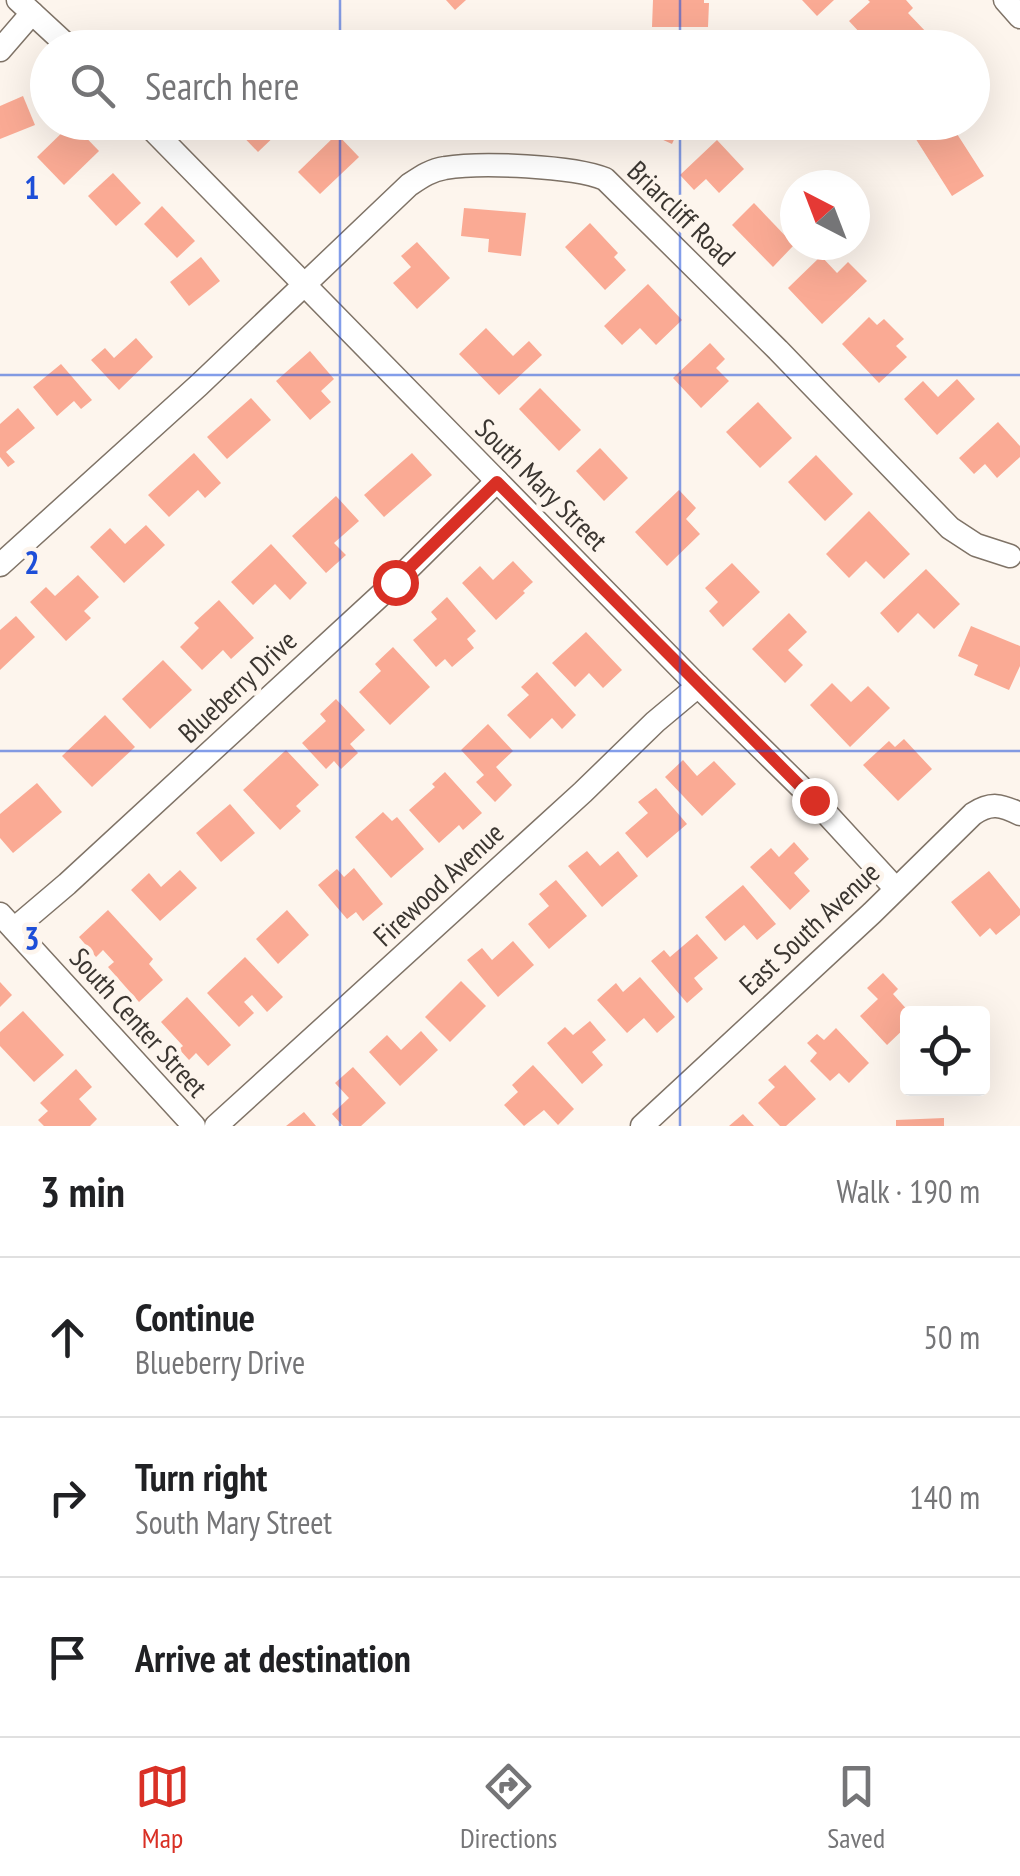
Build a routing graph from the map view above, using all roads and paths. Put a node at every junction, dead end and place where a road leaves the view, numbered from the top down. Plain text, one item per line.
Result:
1 (1005, 0) edge
2 (25, 7) edge
3 (1020, 17) edge
4 (50, 30) edge
5 (0, 50) edge
6 (162, 140) edge
7 (304, 286) junction
8 (497, 482) junction
9 (1010, 556) dead end
10 (0, 565) edge
11 (698, 686) junction
12 (1016, 804) edge
13 (895, 888) junction
14 (7, 921) edge
15 (194, 1126) edge
16 (216, 1126) edge
17 (642, 1126) edge

1 - 3 street
2 - 4 street
2 - 5 street
6 - 7 street, South Mary Street
7 - 8 street, South Mary Street
7 - 9 street, Briarcliff Road
7 - 10 street, Briarcliff Road
8 - 11 street, South Mary Street
8 - 14 street, Blueberry Drive
11 - 13 street, South Mary Street
11 - 16 street, Firewood Avenue
12 - 13 street, East South Avenue
13 - 17 street, East South Avenue
14 - 15 street, South Center Street

